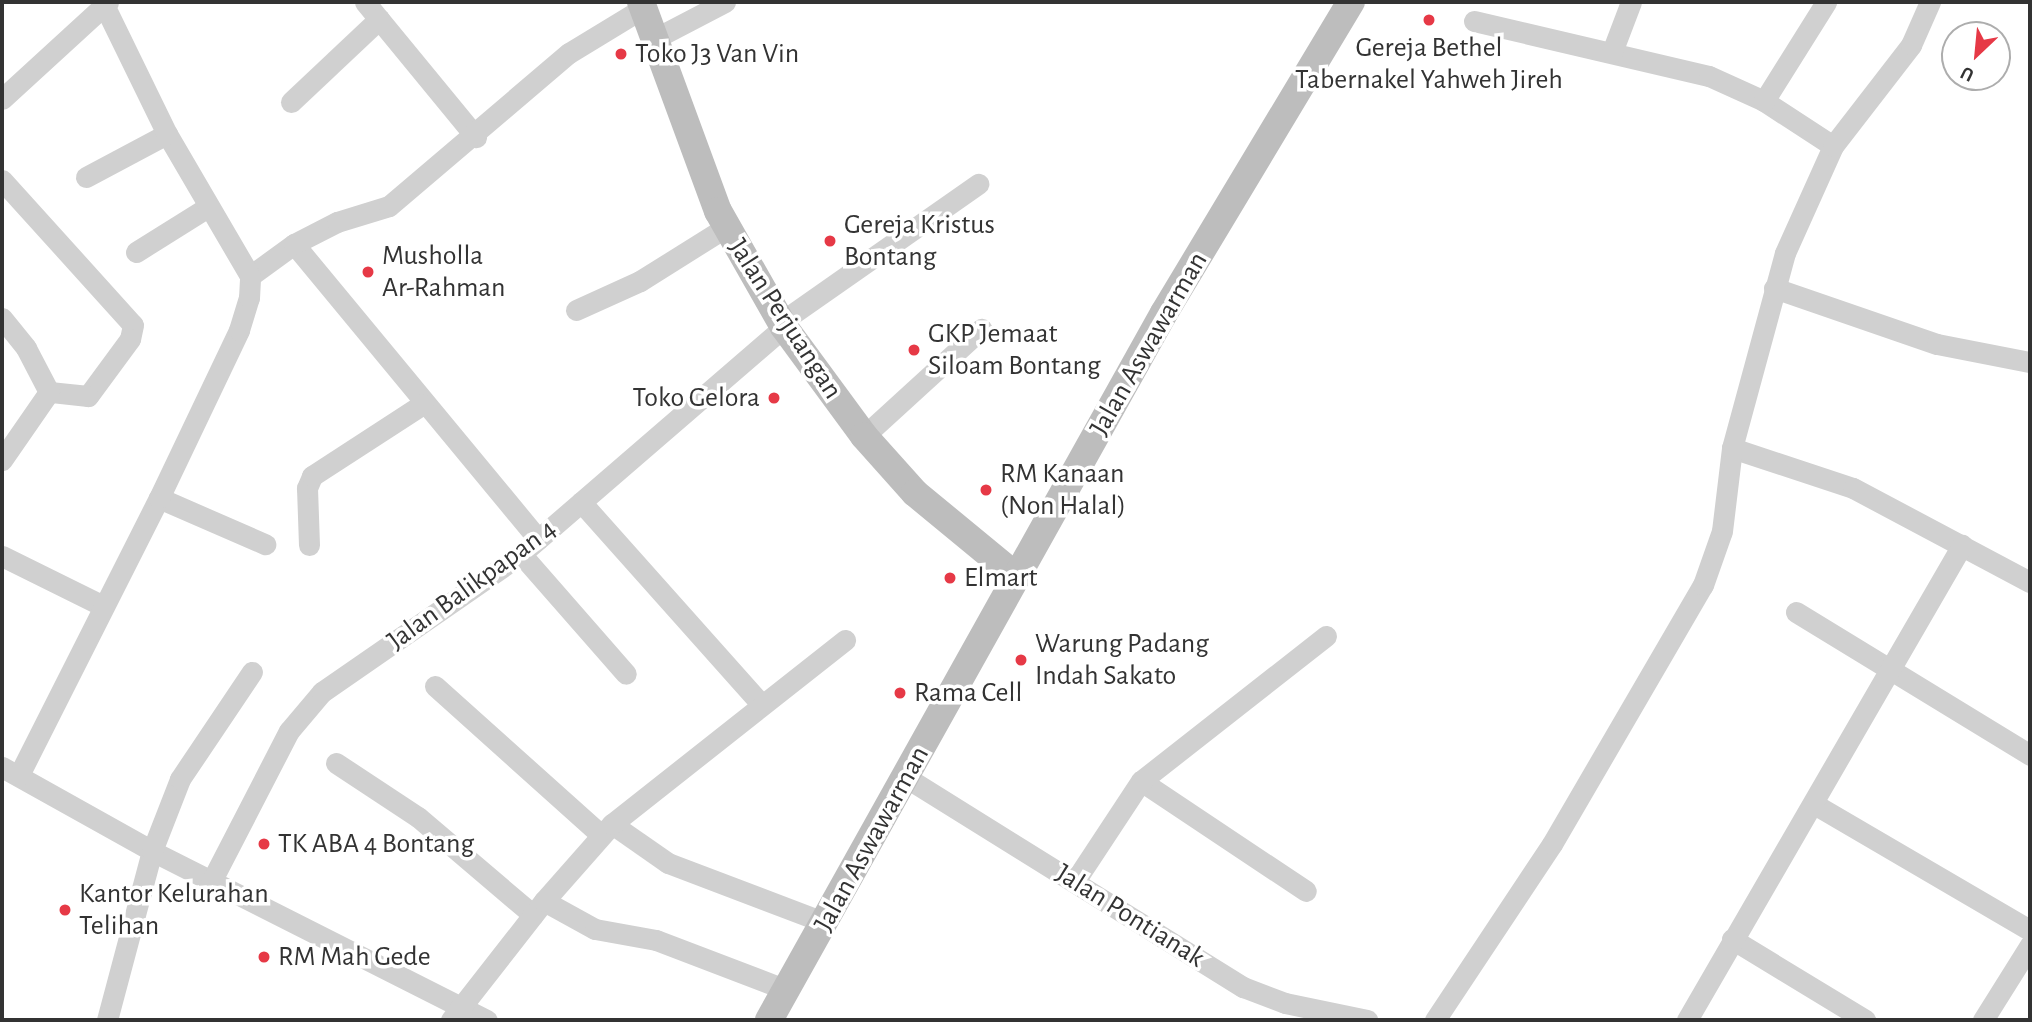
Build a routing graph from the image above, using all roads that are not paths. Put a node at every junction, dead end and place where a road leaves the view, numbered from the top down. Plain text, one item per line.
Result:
1 (365, 2) edge
2 (725, 2) edge
3 (1351, 2) edge
4 (1631, 2) edge
5 (1826, 2) edge
6 (1930, 2) edge
7 (106, 3) edge
8 (642, 5) edge
9 (379, 19) junction
10 (1474, 21) dead end
11 (654, 39) junction
12 (1612, 52) junction
13 (5, 89) edge
14 (1764, 101) junction
15 (291, 102) dead end
16 (167, 134) junction
17 (476, 137) junction
18 (1833, 146) junction
19 (86, 177) dead end
20 (2, 180) edge
21 (978, 184) dead end
22 (208, 207) junction
23 (726, 227) junction
24 (294, 244) junction
25 (136, 252) dead end
26 (250, 276) junction
27 (1774, 289) junction
28 (576, 310) dead end
29 (2, 317) edge
30 (783, 325) junction
31 (981, 329) dead end
32 (2030, 362) edge
33 (49, 392) junction
34 (423, 404) junction
35 (864, 436) junction
36 (1732, 448) junction
37 (4, 450) edge
38 (159, 498) junction
39 (581, 502) junction
40 (538, 539) junction
41 (264, 544) dead end
42 (309, 545) dead end
43 (1962, 545) junction
44 (521, 554) junction
45 (2, 556) edge
46 (1017, 577) junction
47 (2030, 582) edge
48 (101, 605) junction
49 (1796, 612) dead end
50 (1326, 636) dead end
51 (845, 640) dead end
52 (1891, 669) junction
53 (252, 672) dead end
54 (626, 674) dead end
55 (435, 685) dead end
56 (760, 704) junction
57 (2030, 755) edge
58 (336, 763) dead end
59 (10, 771) edge
60 (907, 778) junction
61 (1141, 781) junction
62 (1814, 804) junction
63 (607, 830) junction
64 (152, 851) junction
65 (1075, 881) junction
66 (211, 882) junction
67 (1306, 891) dead end
68 (539, 908) junction
69 (825, 923) junction
70 (2030, 930) edge
71 (1732, 939) junction
72 (2030, 945) edge
73 (787, 989) junction
74 (457, 1013) edge
75 (1363, 1019) edge
76 (107, 1020) edge
77 (487, 1020) edge
78 (769, 1020) edge
79 (1436, 1020) edge
80 (1687, 1020) edge
81 (1865, 1020) edge
82 (1983, 1020) edge

1 - 9 street
2 - 11 street
3 - 46 street, Jalan Aswawarman
4 - 12 street
5 - 14 street
6 - 18 street
7 - 13 street
7 - 16 street
8 - 11 street, Jalan Perjuangan
8 - 17 street
9 - 15 street
9 - 17 street
10 - 12 street
11 - 23 street, Jalan Perjuangan
12 - 14 street
14 - 18 street
16 - 19 street
16 - 22 street
17 - 24 street
18 - 27 street
20 - 33 street
21 - 30 street, Jalan Balikpapan 4
22 - 25 street
22 - 26 street
23 - 28 street
23 - 30 street, Jalan Perjuangan
24 - 26 street
24 - 34 street
26 - 38 street
27 - 32 street
27 - 36 street
29 - 33 street
30 - 35 street, Jalan Perjuangan
30 - 39 street, Jalan Balikpapan 4
31 - 35 street
33 - 37 street
34 - 40 street
34 - 42 street
35 - 46 street, Jalan Perjuangan
36 - 43 street
36 - 79 street
38 - 41 street
38 - 48 street
39 - 40 street, Jalan Balikpapan 4
39 - 56 street
40 - 44 street, Jalan Balikpapan 4
43 - 47 street
43 - 52 street
44 - 54 street
44 - 66 street, Jalan Balikpapan 4
45 - 48 street
46 - 60 street, Jalan Aswawarman
48 - 59 street
49 - 52 street
50 - 61 street
51 - 56 street
52 - 57 street
52 - 62 street
53 - 64 street
55 - 63 street
56 - 63 street
58 - 68 street
59 - 64 street
60 - 65 street, Jalan Pontianak
60 - 69 street, Jalan Aswawarman
61 - 65 street
61 - 67 street
62 - 70 street
62 - 71 street
63 - 68 street
63 - 69 street
64 - 66 street
64 - 76 street
65 - 75 street, Jalan Pontianak
66 - 74 street
68 - 73 street
68 - 74 street
69 - 73 street, Jalan Aswawarman
71 - 80 street
71 - 81 street
72 - 82 street
73 - 78 street, Jalan Aswawarman
74 - 77 street

